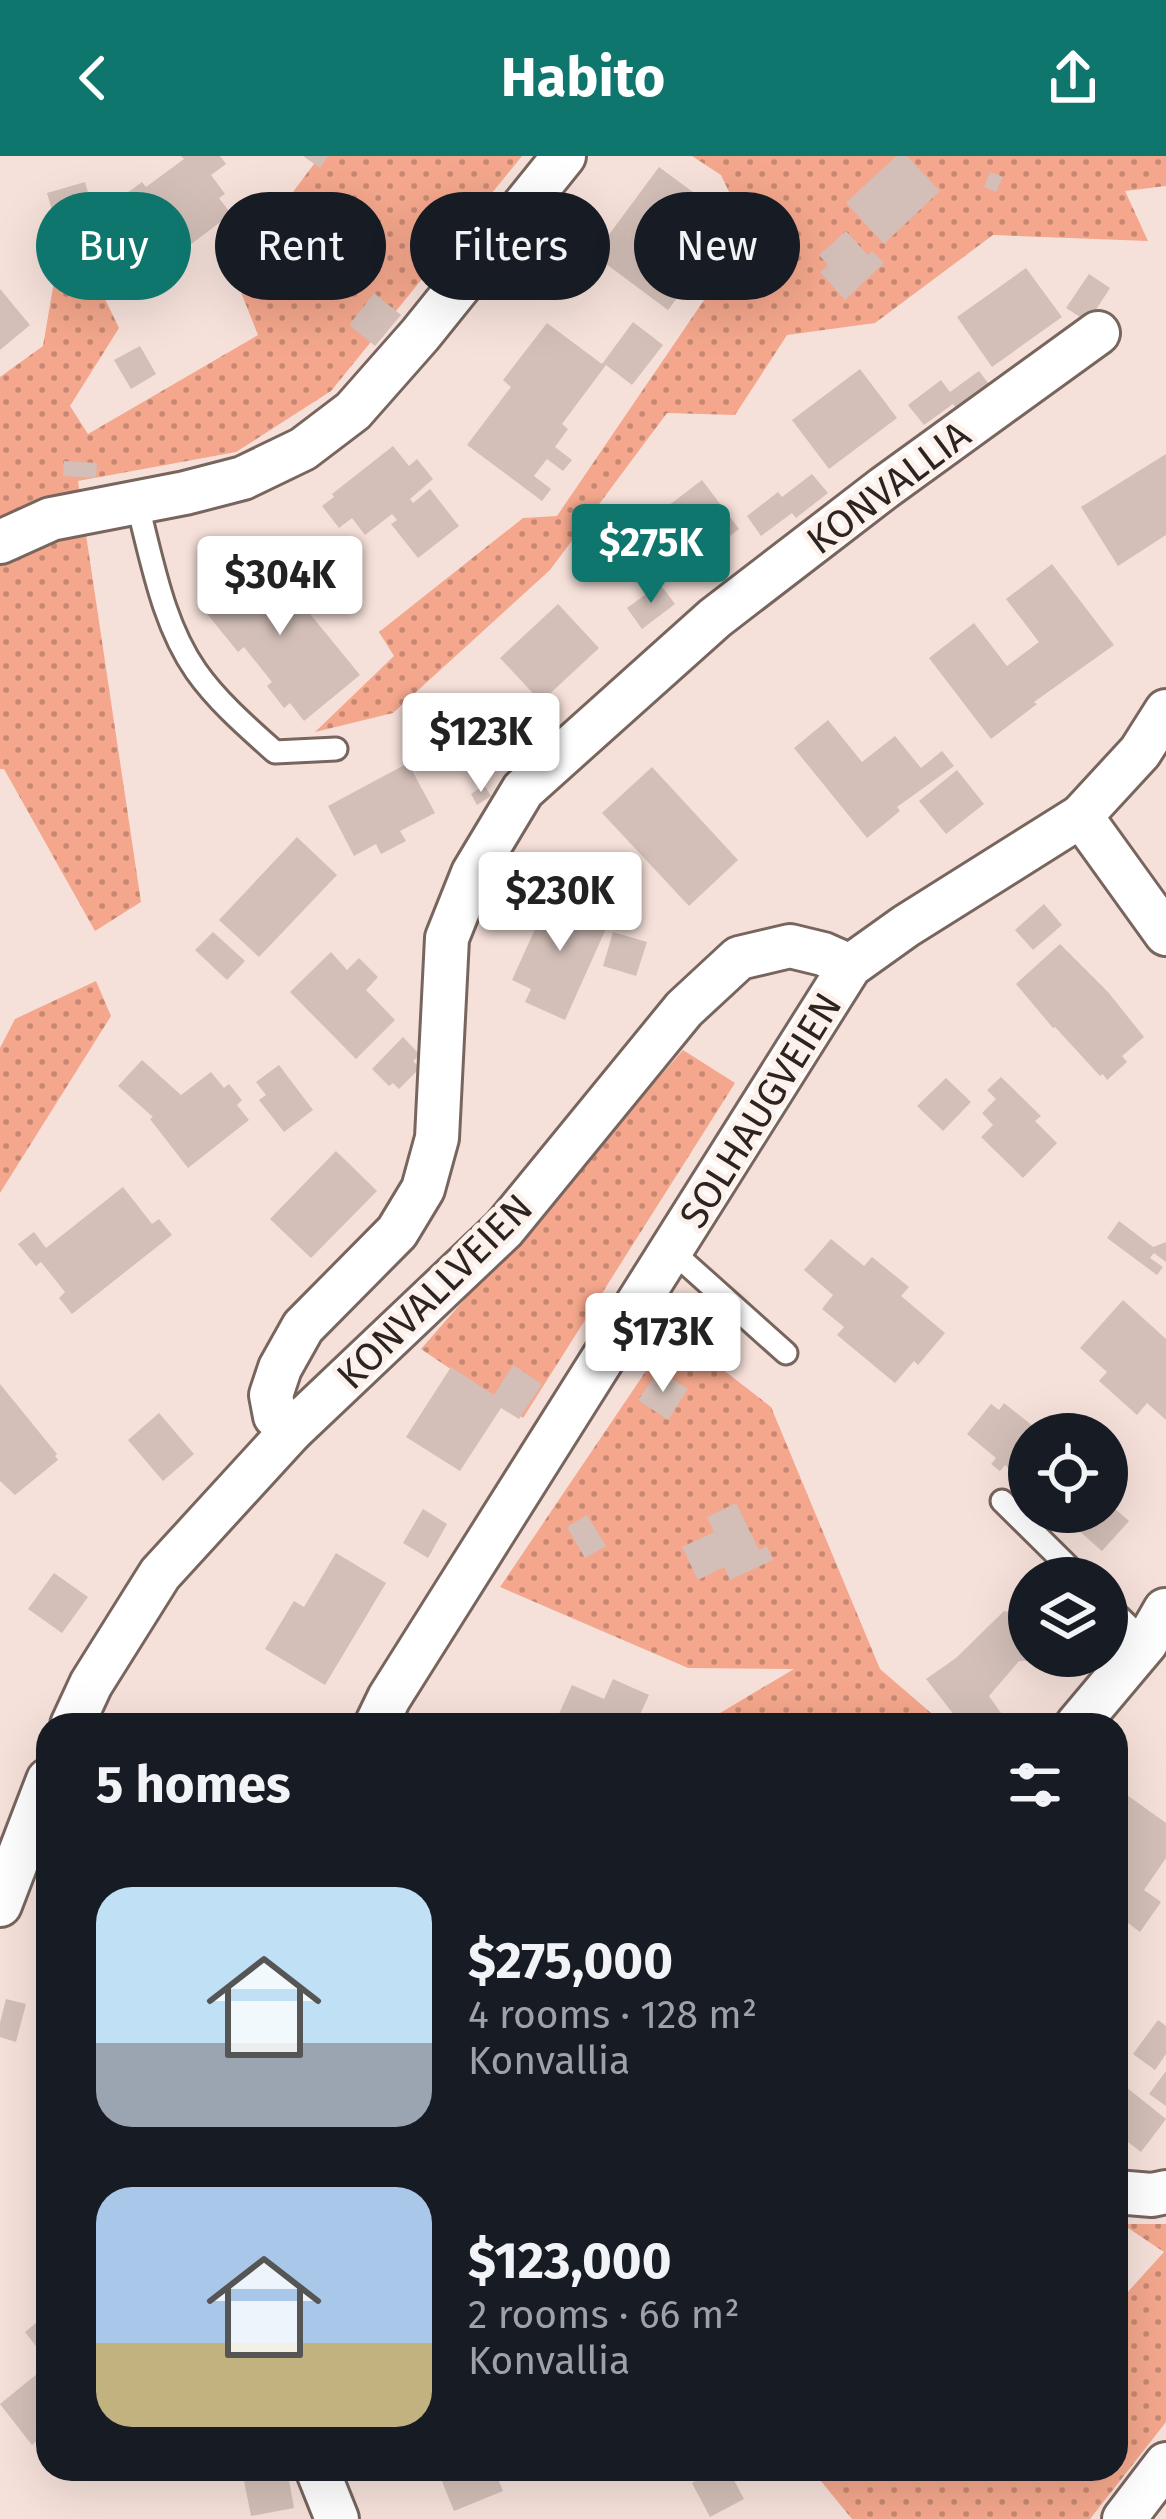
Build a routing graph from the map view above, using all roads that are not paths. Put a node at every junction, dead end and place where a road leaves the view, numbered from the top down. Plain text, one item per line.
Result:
1 (564, 156) edge
2 (1099, 333) dead end
3 (136, 503) junction
4 (0, 542) edge
5 (1166, 711) edge
6 (336, 749) dead end
7 (1081, 816) junction
8 (1166, 934) edge
9 (850, 966) junction
10 (672, 1251) junction
11 (787, 1352) dead end
12 (291, 1431) junction
13 (1002, 1501) dead end
14 (1059, 1557) edge
15 (1128, 1614) edge
16 (1156, 1627) edge
17 (78, 1713) edge
18 (382, 1713) edge
19 (1087, 1713) edge
20 (36, 1811) edge
21 (0, 1904) edge
22 (1166, 2192) edge
23 (1128, 2193) edge
24 (1166, 2464) edge
25 (322, 2481) edge
26 (337, 2519) edge
27 (1124, 2519) edge

1 - 3 street
2 - 12 street, KONVALLIA
3 - 4 street
3 - 6 lane
5 - 7 street, SOLHAUGVEIEN
7 - 8 street
7 - 9 street, SOLHAUGVEIEN
9 - 10 street, SOLHAUGVEIEN
9 - 12 street, KONVALLVEIEN
10 - 11 lane
10 - 18 street, SOLHAUGVEIEN
12 - 17 street, KONVALLVEIEN
13 - 14 lane
15 - 16 lane
16 - 19 street
20 - 21 street
22 - 23 street
24 - 27 street
25 - 26 street

